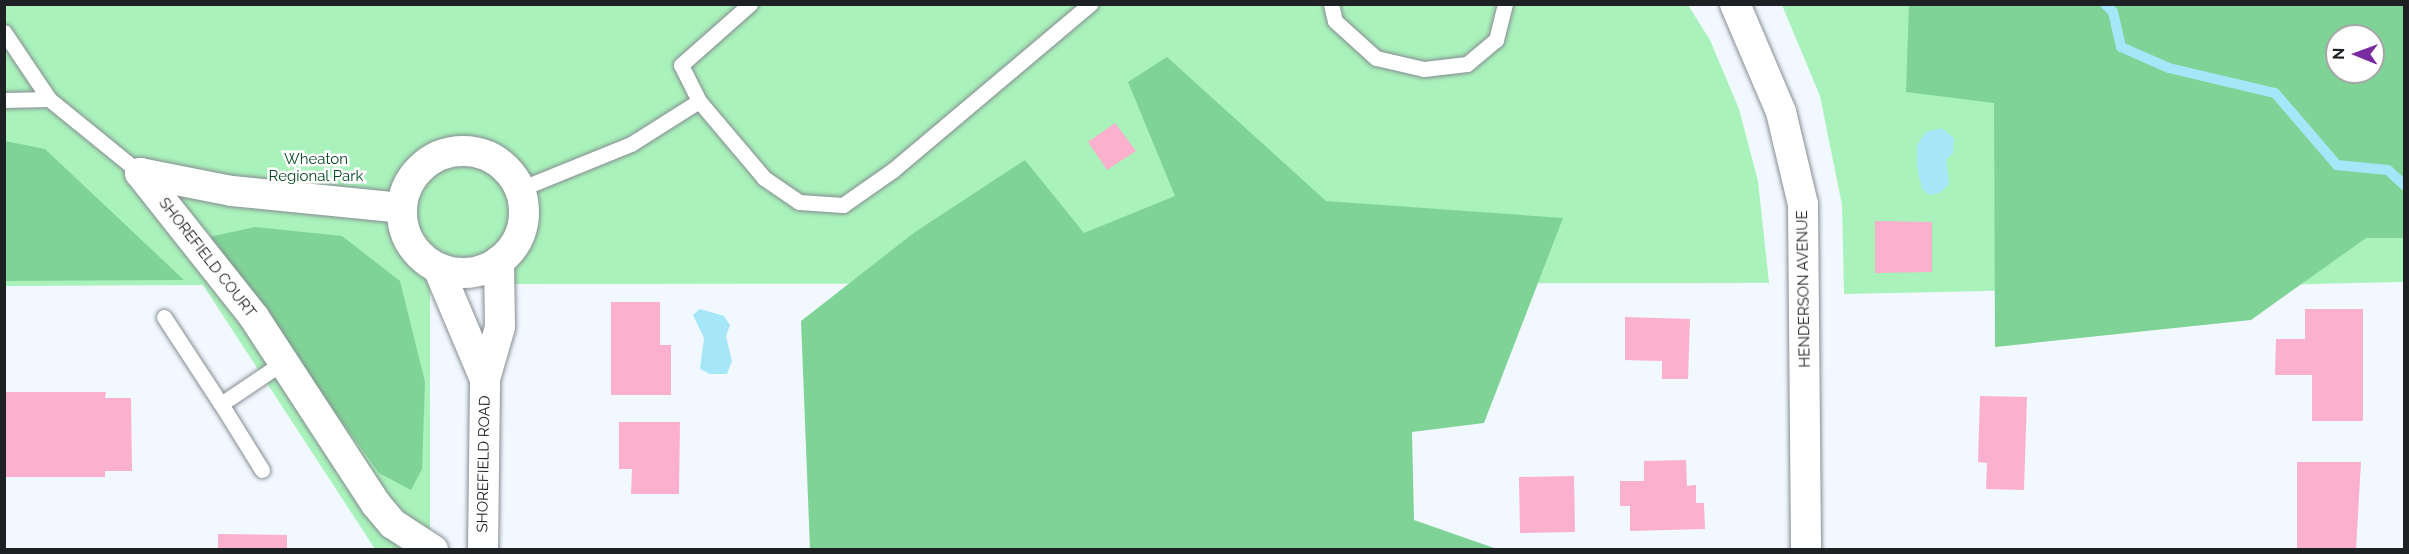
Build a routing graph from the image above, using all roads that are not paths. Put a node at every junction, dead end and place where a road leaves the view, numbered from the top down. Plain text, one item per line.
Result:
1 (750, 4) edge
2 (1090, 4) edge
3 (1331, 4) edge
4 (1505, 4) edge
5 (1735, 4) edge
6 (4, 32) edge
7 (49, 99) junction
8 (4, 100) edge
9 (699, 100) junction
10 (140, 173) junction
11 (520, 189) junction
12 (401, 208) junction
13 (499, 261) junction
14 (438, 268) junction
15 (164, 317) dead end
16 (285, 361) junction
17 (485, 378) junction
18 (221, 404) junction
19 (262, 470) dead end
20 (433, 549) edge
21 (474, 549) edge
22 (1806, 549) edge

1 - 9 lane
2 - 9 lane
3 - 4 lane
5 - 22 street, HENDERSON AVENUE
6 - 7 lane
7 - 8 lane
7 - 10 lane
9 - 11 lane
10 - 12 street, SHOREFIELD COURT
10 - 16 street, SHOREFIELD COURT
11 - 12 street
11 - 13 street
12 - 14 street, SHOREFIELD ROAD
13 - 14 street
13 - 17 street, SHOREFIELD ROAD
14 - 17 street, SHOREFIELD ROAD
15 - 18 lane
16 - 18 lane
16 - 20 street, SHOREFIELD COURT
17 - 21 street, SHOREFIELD ROAD
18 - 19 lane

